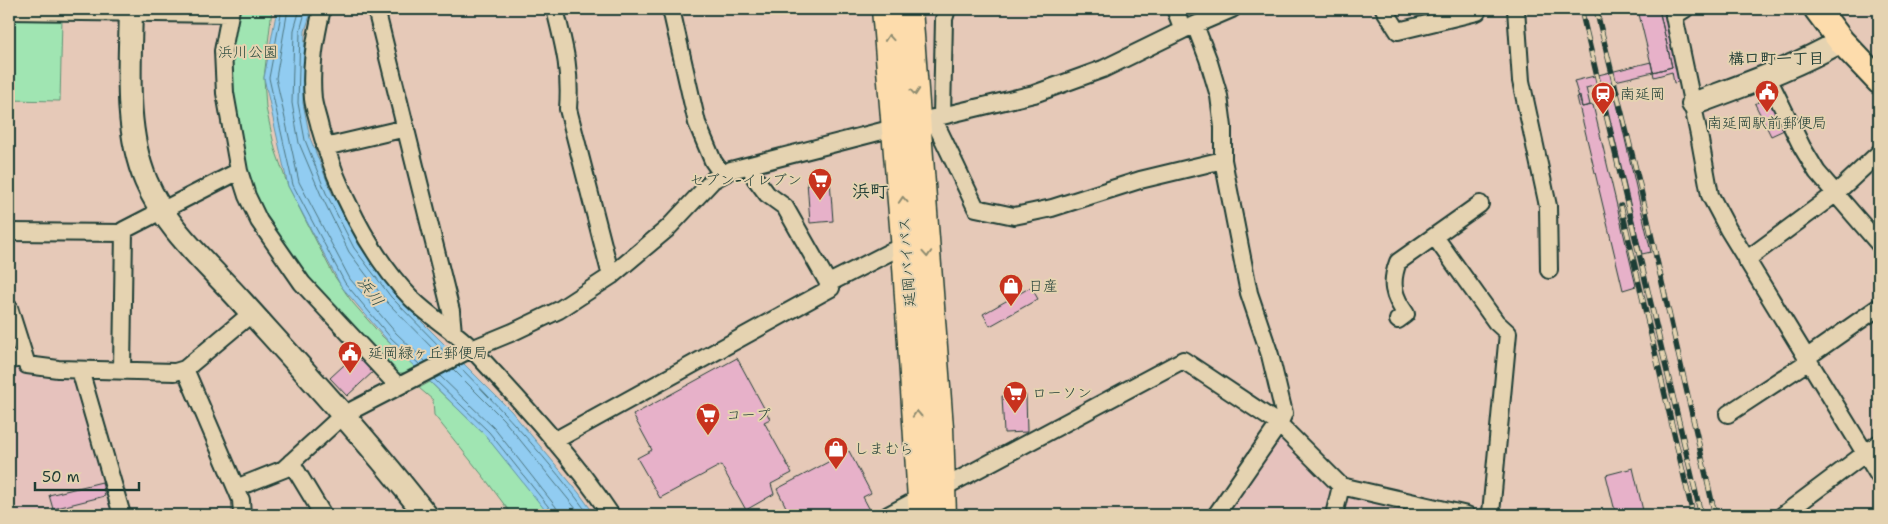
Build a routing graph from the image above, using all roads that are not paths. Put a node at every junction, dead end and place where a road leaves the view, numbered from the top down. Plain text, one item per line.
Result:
1 (322, 9) edge
2 (376, 9) edge
3 (555, 9) edge
4 (671, 9) edge
5 (886, 9) edge
6 (908, 9) edge
7 (947, 9) edge
8 (1175, 9) edge
9 (1232, 9) edge
10 (1384, 9) edge
11 (1476, 9) edge
12 (1516, 9) edge
13 (1685, 9) edge
14 (1817, 9) edge
15 (9, 11) edge
16 (131, 11) edge
17 (230, 12) edge
18 (1189, 28) junction
19 (1841, 41) junction
20 (1767, 76) junction
21 (1879, 82) edge
22 (1693, 104) junction
23 (922, 121) junction
24 (406, 128) junction
25 (325, 148) junction
26 (1879, 153) edge
27 (1223, 160) junction
28 (750, 166) junction
29 (239, 171) junction
30 (722, 174) junction
31 (1835, 194) junction
32 (1480, 204) dead end
33 (162, 211) junction
34 (9, 232) edge
35 (124, 233) junction
36 (1435, 236) junction
37 (1879, 244) edge
38 (906, 250) junction
39 (1746, 260) junction
40 (1549, 270) dead end
41 (611, 276) junction
42 (829, 283) junction
43 (1879, 306) edge
44 (9, 308) edge
45 (252, 313) junction
46 (1398, 320) dead end
47 (453, 333) junction
48 (469, 350) junction
49 (16, 359) edge
50 (1808, 360) junction
51 (186, 369) junction
52 (80, 370) junction
53 (122, 370) junction
54 (405, 383) junction
55 (1728, 414) dead end
56 (343, 415) junction
57 (1279, 424) junction
58 (554, 441) junction
59 (1879, 443) edge
60 (1865, 453) junction
61 (291, 462) junction
62 (1879, 476) edge
63 (1341, 486) junction
64 (236, 488) junction
65 (932, 504) edge
66 (122, 515) edge
67 (242, 515) edge
68 (324, 515) edge
69 (426, 515) edge
70 (611, 515) edge
71 (888, 515) edge
72 (1216, 515) edge
73 (1334, 515) edge
74 (1467, 515) edge
75 (1488, 515) edge
76 (1783, 515) edge

1 - 25 street
2 - 24 street
3 - 41 street
4 - 30 street
23 -> 5 highway, 延岡バイパス
6 -> 23 highway, 延岡バイパス
7 - 23 street
8 - 18 street
9 - 18 street
10 - 11 street
12 - 40 street
13 - 22 street
14 - 19 main road
15 - 16 street
16 - 17 street
16 - 33 street
17 - 29 street
18 - 23 street
18 - 27 street
19 - 20 street
19 - 21 main road
20 - 22 street
20 - 31 street
22 - 39 street
23 - 27 street
23 - 28 street
38 -> 23 highway, 延岡バイパス
23 -> 65 highway, 延岡バイパス
24 - 25 street
24 - 47 street
25 - 47 street
26 - 31 street
27 - 57 street
28 - 30 street
28 - 42 street
29 - 33 street
29 - 54 street
30 - 41 street
31 - 37 street
31 - 39 street
32 - 36 street
33 - 35 street
33 - 45 street
34 - 35 street
35 - 53 street
36 - 46 street
36 - 75 street
38 - 42 street
65 -> 38 highway, 延岡バイパス
39 - 50 street
41 - 48 street
42 - 58 street
43 - 50 street
44 - 49 street
45 - 51 street
45 - 56 street
47 - 48 street
48 - 54 street
48 - 58 street
49 - 52 street
50 - 55 street
50 - 60 street
51 - 53 street
51 - 64 street
52 - 53 street
52 - 66 street
54 - 56 street
56 - 61 street
56 - 69 street
57 - 63 street
57 - 65 street
57 - 72 street
58 - 70 street
59 - 60 street
60 - 62 street
60 - 76 street
61 - 64 street
61 - 68 street
63 - 73 street
63 - 74 street
64 - 67 street
65 - 71 street

